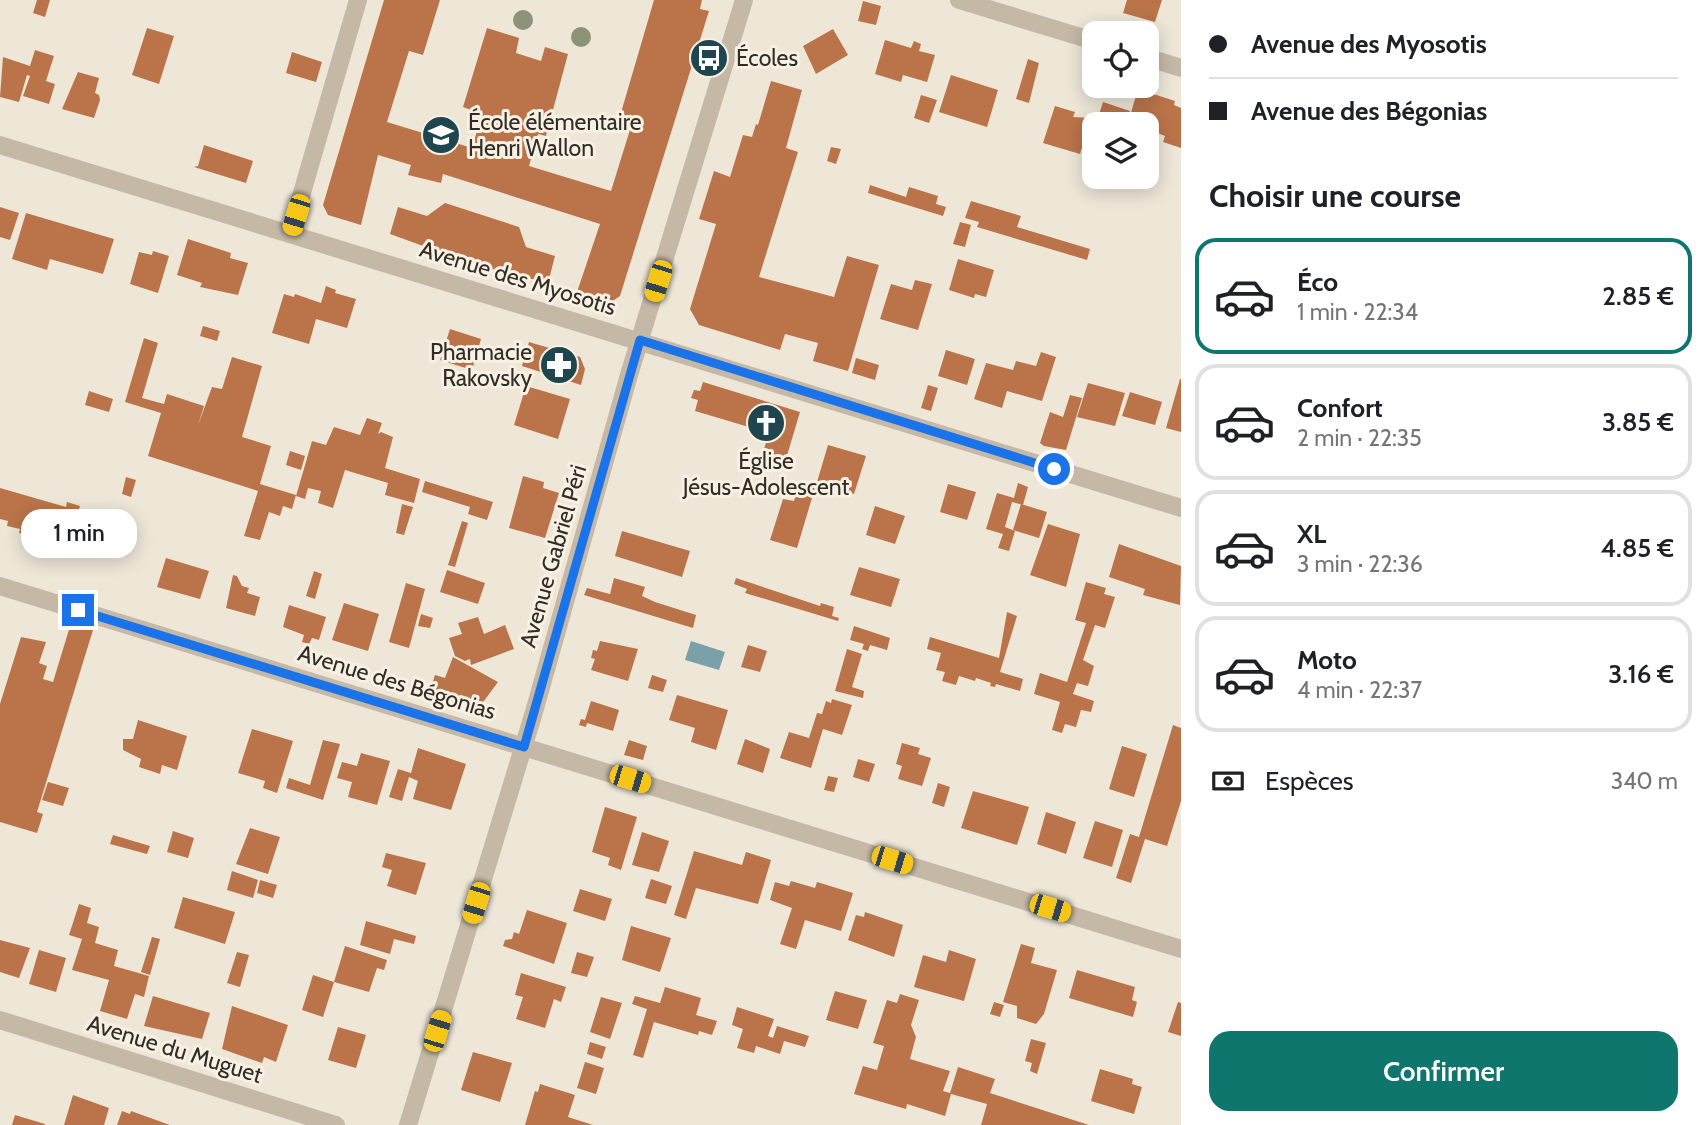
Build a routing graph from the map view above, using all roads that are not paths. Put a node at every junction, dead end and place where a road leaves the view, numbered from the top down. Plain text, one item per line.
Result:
1 (358, 0) edge
2 (744, 0) edge
3 (959, 0) edge
4 (1082, 37) edge
5 (1159, 61) edge
6 (1181, 68) edge
7 (0, 145) edge
8 (290, 234) junction
9 (640, 340) junction
10 (1181, 508) edge
11 (0, 586) edge
12 (524, 747) junction
13 (1181, 949) edge
14 (0, 1020) edge
15 (335, 1125) edge
16 (408, 1125) edge

1 - 8 street
2 - 9 street, Avenue Gabriel Péri
3 - 4 street
5 - 6 street
7 - 8 street, Avenue des Myosotis
8 - 9 street, Avenue des Myosotis
9 - 10 street, Avenue des Myosotis
9 - 12 street, Avenue Gabriel Péri
11 - 12 street, Avenue des Bégonias
12 - 13 street, Avenue des Bégonias
12 - 16 street, Avenue Gabriel Péri
14 - 15 street, Avenue du Muguet

